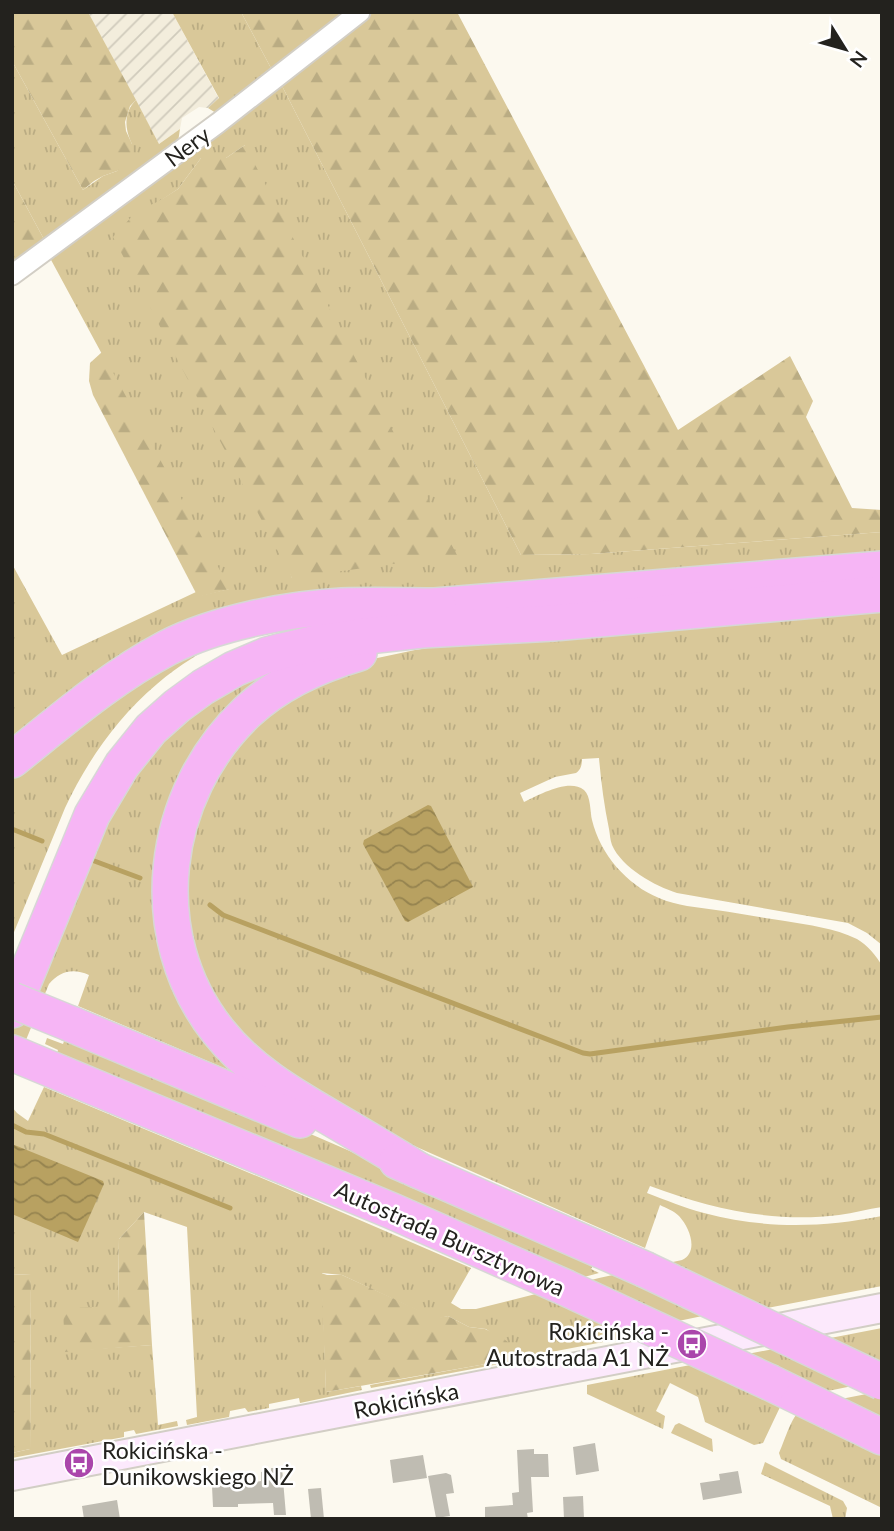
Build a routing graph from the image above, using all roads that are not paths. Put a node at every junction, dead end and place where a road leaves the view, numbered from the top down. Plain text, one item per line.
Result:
1 (359, 12) edge
2 (12, 275) edge
3 (882, 569) edge
4 (882, 594) edge
5 (438, 606) junction
6 (553, 623) junction
7 (12, 760) edge
8 (12, 957) edge
9 (12, 1000) edge
10 (12, 1010) edge
11 (12, 1053) edge
12 (418, 1170) junction
13 (882, 1308) edge
14 (882, 1382) edge
15 (882, 1437) edge
16 (12, 1476) edge

1 - 2 street, Nery
3 - 5 highway
4 - 6 highway
5 - 7 highway
5 - 8 highway
6 - 10 highway
6 - 12 highway
9 - 12 highway, bridge
11 - 15 highway, Autostrada Bursztynowa, bridge
12 - 14 highway, bridge
13 - 16 main road, Rokicińska

